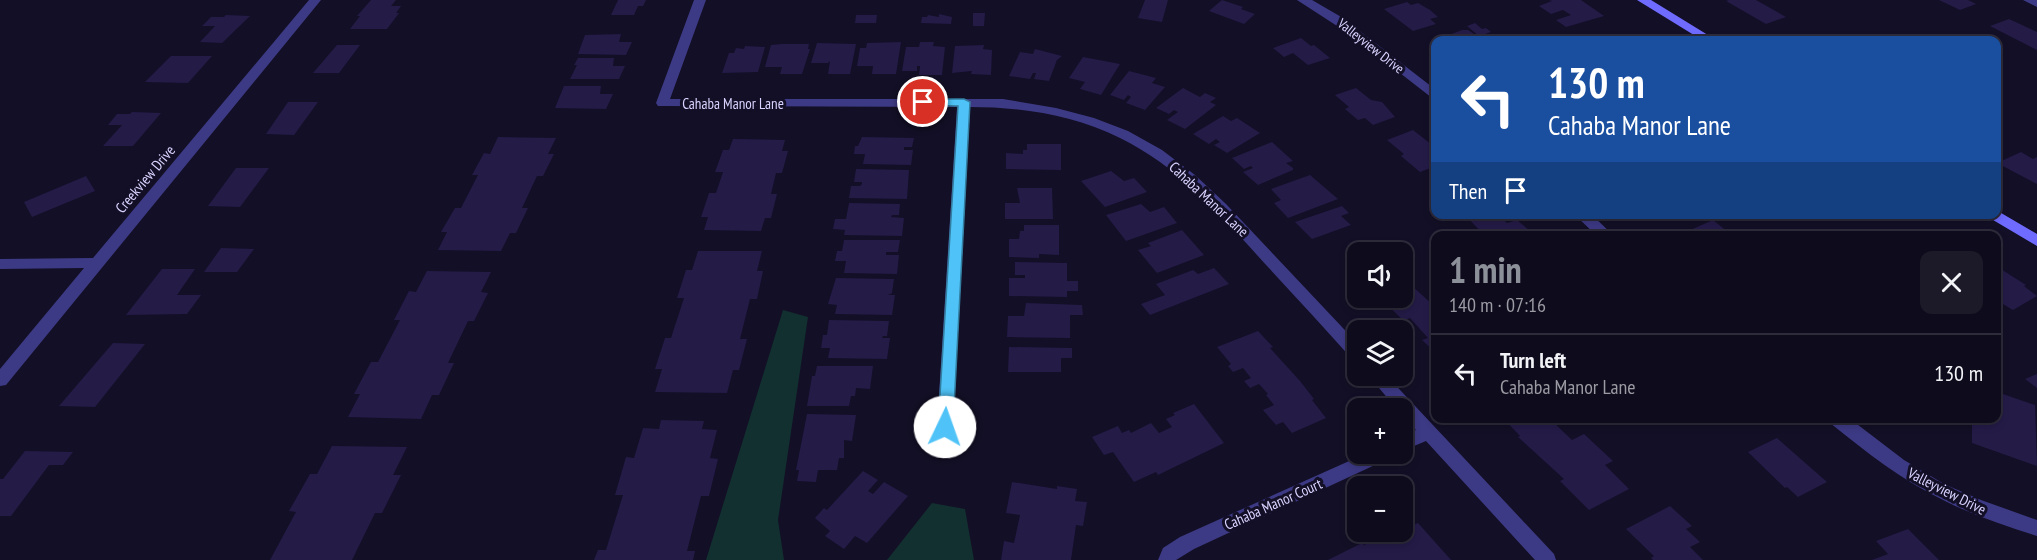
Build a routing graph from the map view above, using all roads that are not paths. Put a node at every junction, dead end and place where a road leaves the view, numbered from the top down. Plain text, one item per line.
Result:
1 (315, 0) edge
2 (700, 0) edge
3 (1303, 0) edge
4 (1643, 0) edge
5 (2029, 0) edge
6 (2037, 4) edge
7 (1703, 36) edge
8 (1431, 94) edge
9 (964, 102) junction
10 (1587, 219) edge
11 (2001, 219) edge
12 (1601, 231) edge
13 (2037, 241) edge
14 (97, 263) junction
15 (0, 264) edge
16 (1347, 343) edge
17 (0, 380) edge
18 (1386, 386) edge
19 (1843, 423) edge
20 (945, 427) dead end
21 (1429, 432) junction
22 (1413, 439) edge
23 (1360, 464) edge
24 (2037, 528) edge
25 (1167, 560) edge
26 (1546, 560) edge

1 - 14 street, Creekview Drive
2 - 9 street, Cahaba Manor Lane
3 - 8 street, Valleyview Drive
4 - 7 street
5 - 6 street
9 - 16 street, Cahaba Manor Lane
9 - 20 street
10 - 12 street
11 - 13 street
14 - 15 street
14 - 17 street, Creekview Drive
18 - 21 street
19 - 24 street, Valleyview Drive
21 - 22 street
21 - 26 street
23 - 25 street, Cahaba Manor Court

